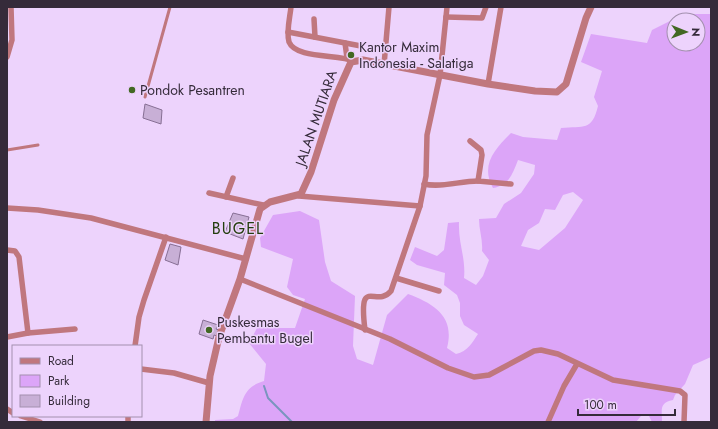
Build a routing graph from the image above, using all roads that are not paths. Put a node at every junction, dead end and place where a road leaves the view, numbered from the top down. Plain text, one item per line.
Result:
1 (12, 7) edge
2 (170, 7) edge
3 (291, 7) edge
4 (389, 7) edge
5 (447, 7) edge
6 (486, 7) edge
7 (501, 7) edge
8 (591, 7) edge
9 (446, 16) junction
10 (314, 19) dead end
11 (288, 32) junction
12 (315, 37) junction
13 (345, 43) junction
14 (361, 46) dead end
15 (7, 57) edge
16 (350, 59) junction
17 (384, 65) junction
18 (440, 75) junction
19 (488, 84) junction
20 (145, 97) dead end
21 (470, 141) dead end
22 (38, 145) dead end
23 (7, 150) edge
24 (233, 178) dead end
25 (478, 182) junction
26 (424, 184) junction
27 (511, 184) dead end
28 (209, 193) dead end
29 (299, 196) junction
30 (226, 197) junction
31 (263, 205) junction
32 (420, 206) junction
33 (7, 208) edge
34 (166, 237) junction
35 (7, 250) edge
36 (246, 258) junction
37 (396, 278) junction
38 (240, 279) junction
39 (439, 291) dead end
40 (75, 329) dead end
41 (365, 330) junction
42 (28, 333) junction
43 (7, 336) edge
44 (135, 345) edge
45 (577, 364) junction
46 (142, 368) edge
47 (209, 383) junction
48 (24, 417) edge
49 (40, 422) edge
50 (206, 422) edge
51 (548, 422) edge
52 (684, 422) edge

1 - 15 street
2 - 20 lane
3 - 11 street
4 - 17 street
5 - 9 street
6 - 9 street
7 - 19 street
8 - 19 street, JALAN MUTIARA
9 - 18 street
10 - 12 street
11 - 12 street
11 - 16 street
12 - 13 street
13 - 14 street
13 - 16 street
16 - 17 street, JALAN MUTIARA
16 - 29 street, JALAN MUTIARA
17 - 18 street, JALAN MUTIARA
18 - 19 street, JALAN MUTIARA
18 - 26 street
21 - 25 street
22 - 23 lane
24 - 30 street
25 - 26 street
25 - 27 street
26 - 32 street
28 - 30 street
29 - 31 street
29 - 32 street
30 - 31 street
31 - 36 street
32 - 37 street
33 - 34 street
34 - 36 street
34 - 44 street
35 - 42 street
36 - 38 street
37 - 39 street
37 - 41 street
38 - 41 street
38 - 47 street
40 - 42 street
41 - 45 street
42 - 43 street
45 - 51 street
45 - 52 street
46 - 47 street
47 - 50 street
48 - 49 street

